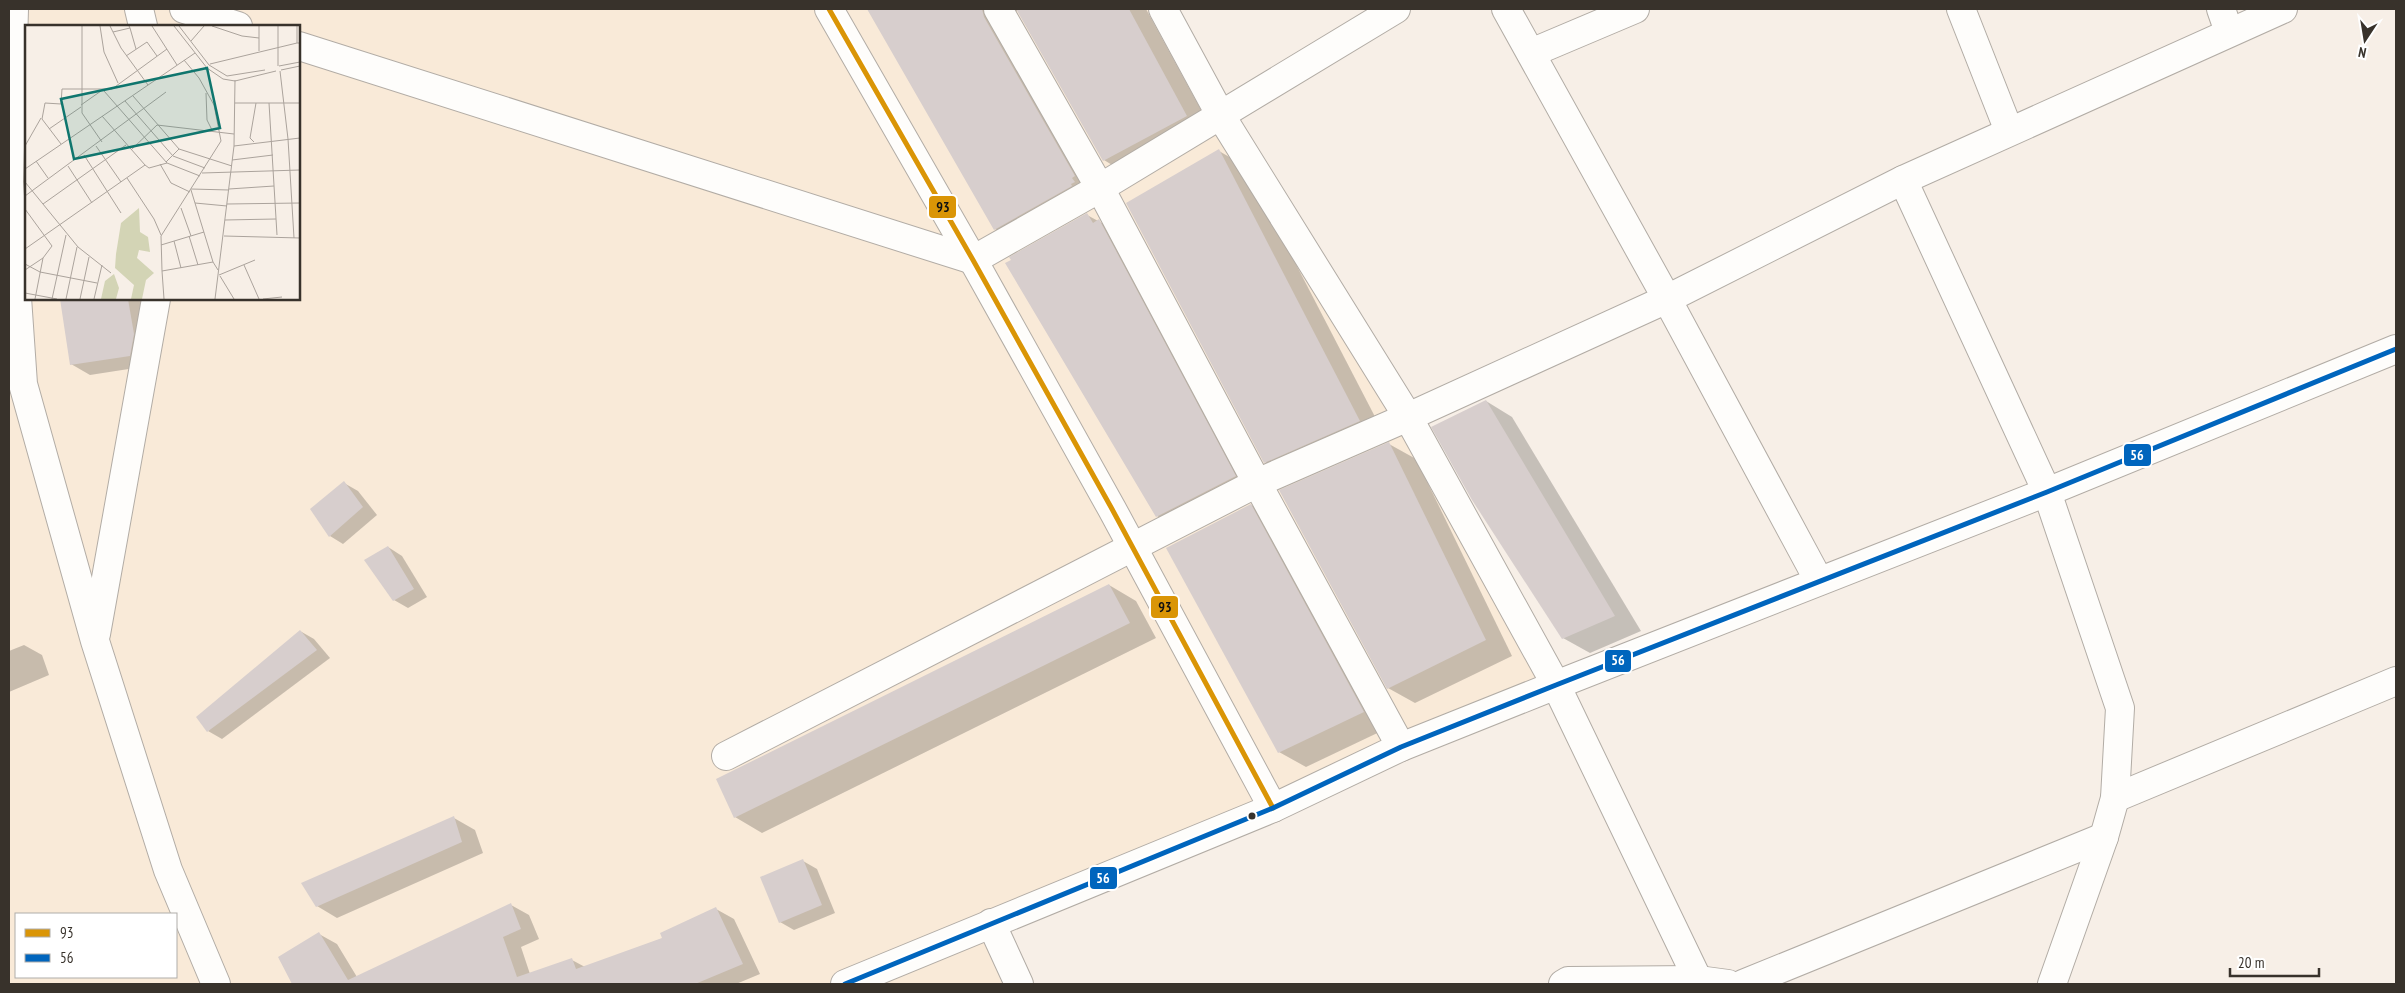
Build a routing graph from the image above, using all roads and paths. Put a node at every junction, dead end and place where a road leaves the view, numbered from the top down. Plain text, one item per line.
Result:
1 (14, 9) edge
2 (139, 9) edge
3 (184, 9) edge
4 (829, 9) edge
5 (998, 9) edge
6 (1163, 9) edge
7 (1396, 9) edge
8 (1506, 9) edge
9 (1635, 9) edge
10 (1961, 9) edge
11 (2283, 9) edge
12 (2225, 20) edge
13 (143, 25) edge
14 (235, 25) edge
15 (300, 46) edge
16 (1531, 53) junction
17 (1221, 116) junction
18 (2009, 131) junction
19 (1903, 180) junction
20 (1100, 188) junction
21 (973, 260) junction
22 (1667, 298) junction
23 (156, 300) edge
24 (2396, 349) edge
25 (1408, 418) junction
26 (1257, 484) junction
27 (2047, 492) junction
28 (1132, 546) junction
29 (1819, 581) junction
30 (95, 641) junction
31 (2396, 681) edge
32 (1556, 685) junction
33 (1401, 747) junction
34 (726, 756) dead end
35 (2115, 798) junction
36 (1273, 808) junction
37 (2104, 837) junction
38 (991, 923) junction
39 (1698, 980) junction
40 (216, 984) edge
41 (845, 984) edge
42 (1019, 984) edge
43 (1563, 984) edge
44 (1728, 984) edge
45 (1743, 984) edge
46 (2052, 984) edge

1 - 30 street
2 - 13 street
3 - 14 street
4 - 21 street
5 - 20 street
6 - 17 street
7 - 17 street
8 - 16 street
9 - 16 street
10 - 18 street
11 - 12 street
12 - 18 street
15 - 21 street
16 - 22 street
17 - 20 street
17 - 25 street
18 - 19 street
19 - 22 street
19 - 27 street
20 - 21 street
20 - 26 street
21 - 28 street
22 - 25 street
22 - 29 street
23 - 30 street
24 - 27 street
25 - 26 street
25 - 32 street
26 - 28 street
26 - 33 street
27 - 29 street
27 - 35 street
28 - 34 street
28 - 36 street
29 - 32 street
30 - 40 street
31 - 35 street
32 - 33 street
32 - 39 street
33 - 36 street
35 - 37 street
36 - 38 street
37 - 45 street
37 - 46 street
38 - 41 street
38 - 42 street
39 - 43 street
39 - 44 street

